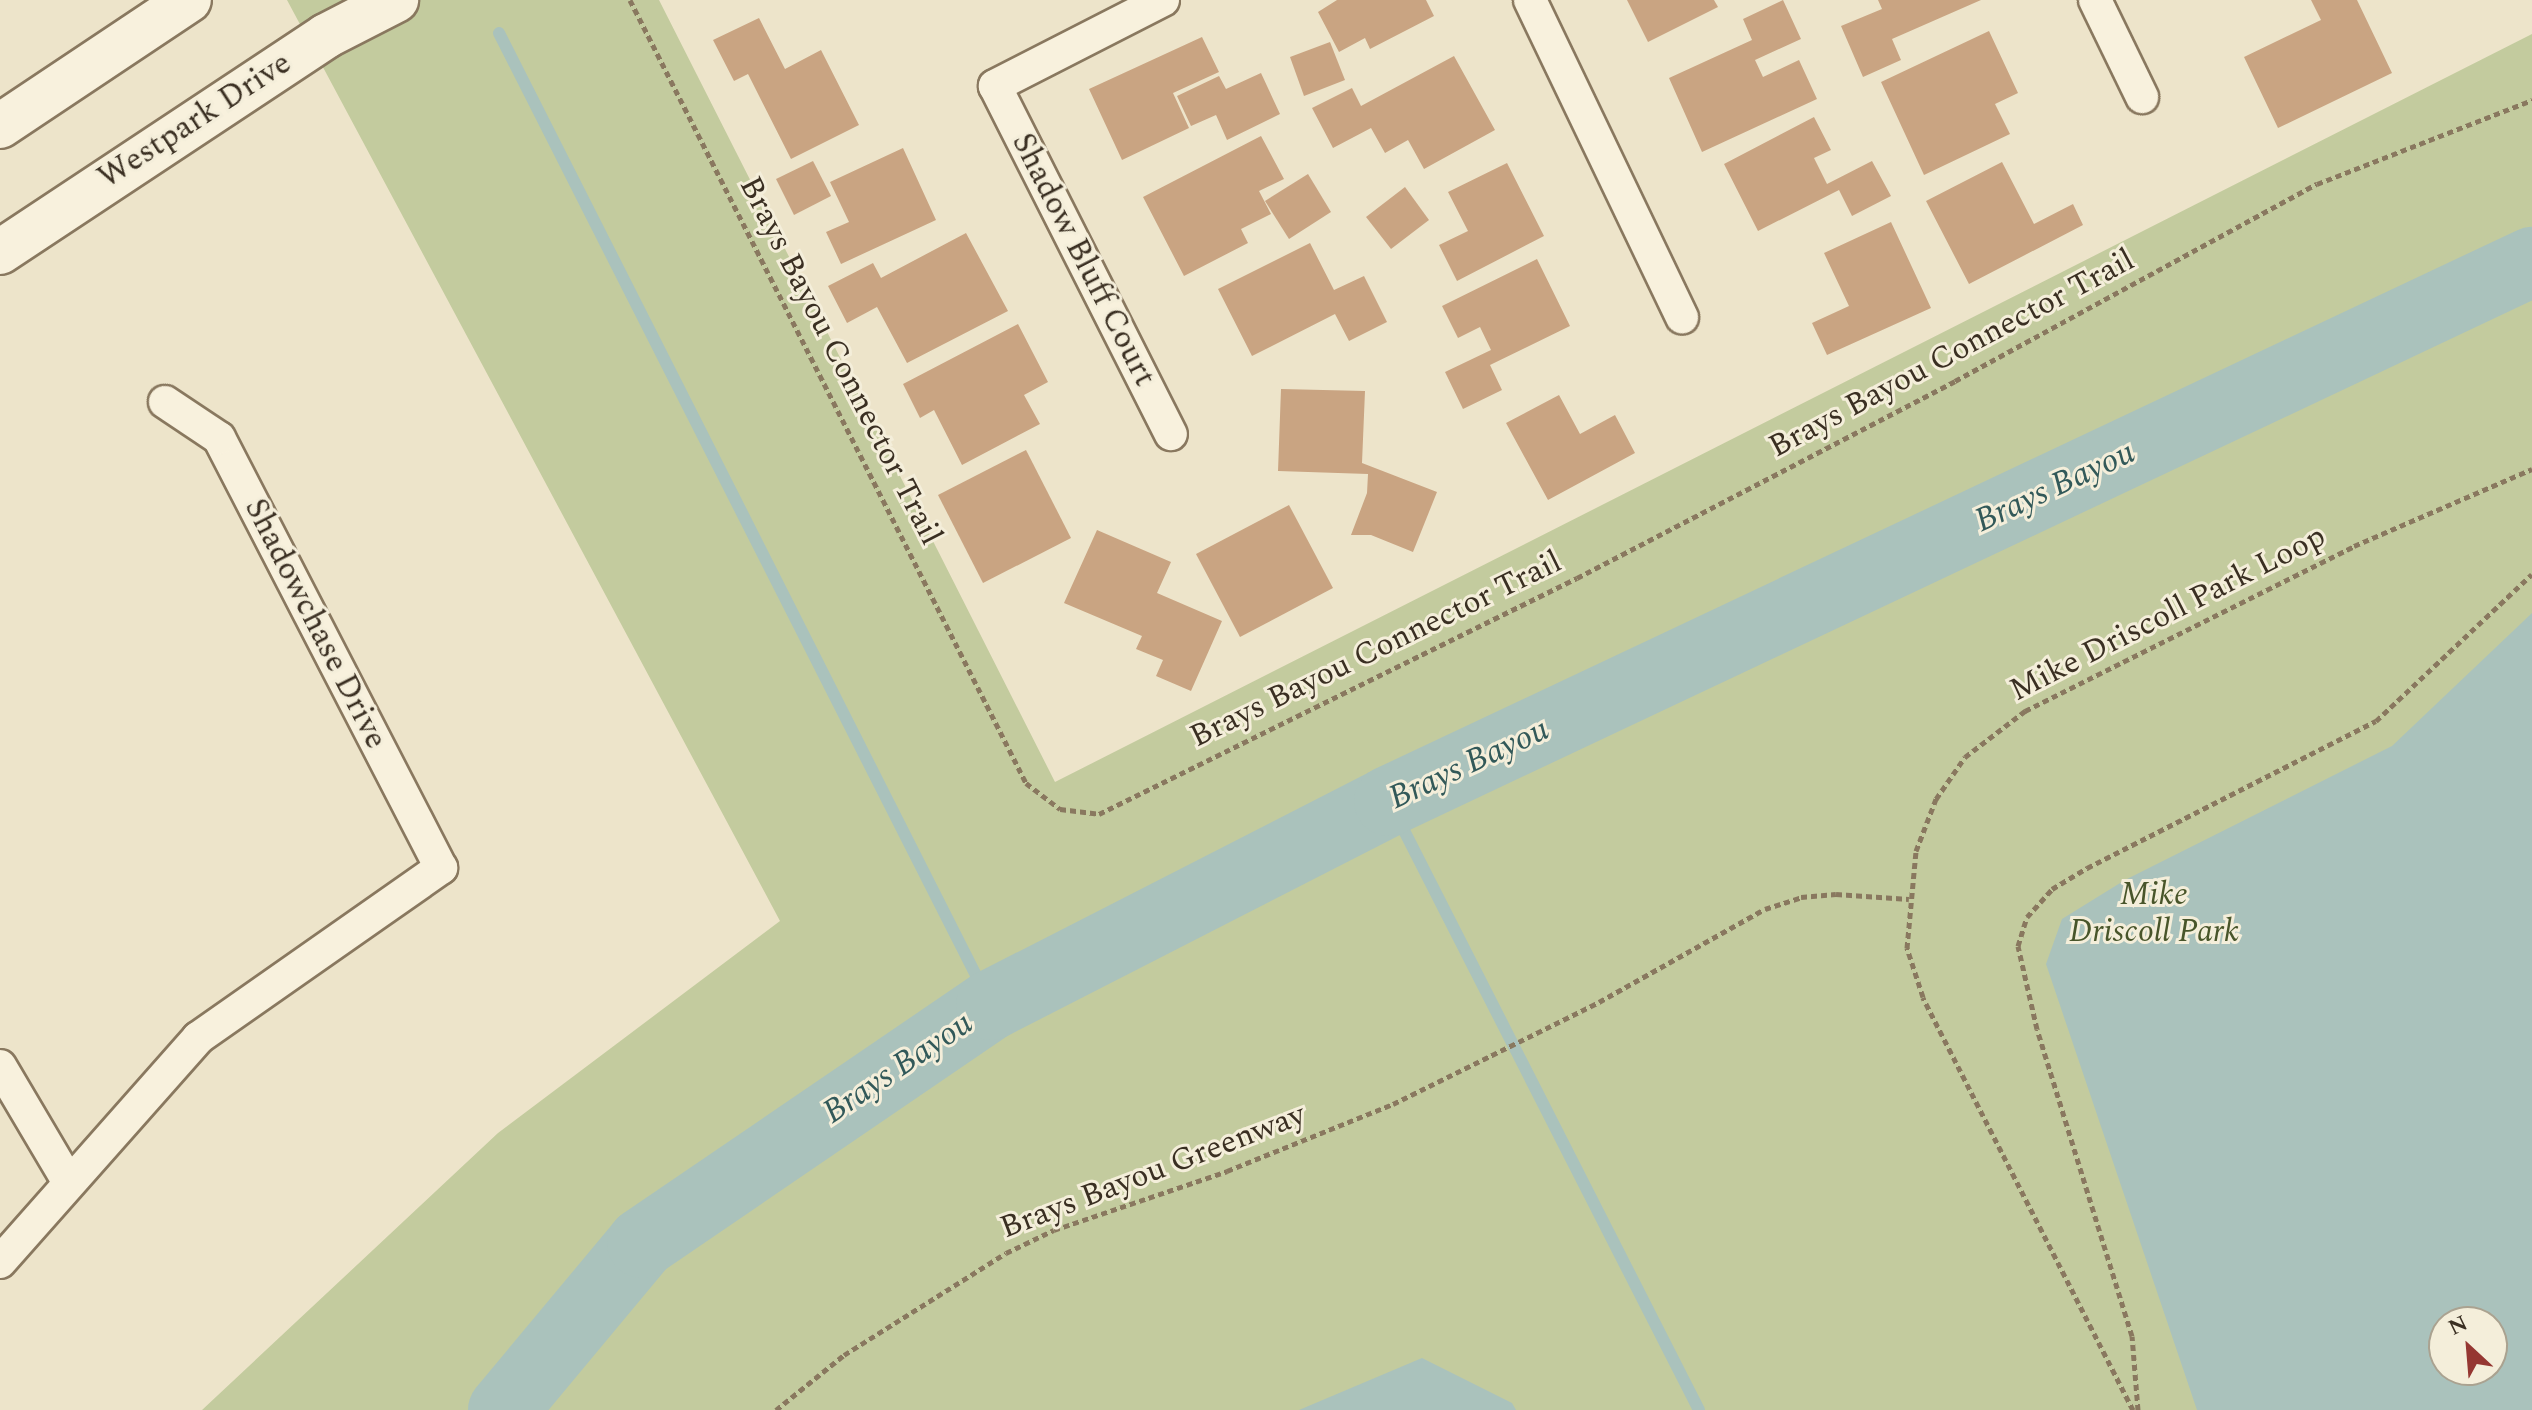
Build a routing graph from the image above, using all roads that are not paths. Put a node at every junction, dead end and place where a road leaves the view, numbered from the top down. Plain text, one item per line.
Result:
1 (189, 0) edge
2 (396, 0) edge
3 (1163, 0) edge
4 (1530, 0) edge
5 (2095, 0) edge
6 (2142, 97) dead end
7 (0, 126) edge
8 (0, 252) edge
9 (1682, 317) dead end
10 (165, 402) dead end
11 (1171, 434) dead end
12 (0, 1066) edge
13 (68, 1181) junction
14 (0, 1262) edge

1 - 7 main road
2 - 8 main road, Westpark Drive
3 - 11 street, Shadow Bluff Court
4 - 9 street
5 - 6 street
10 - 13 street, Shadowchase Drive
12 - 13 street
13 - 14 street

